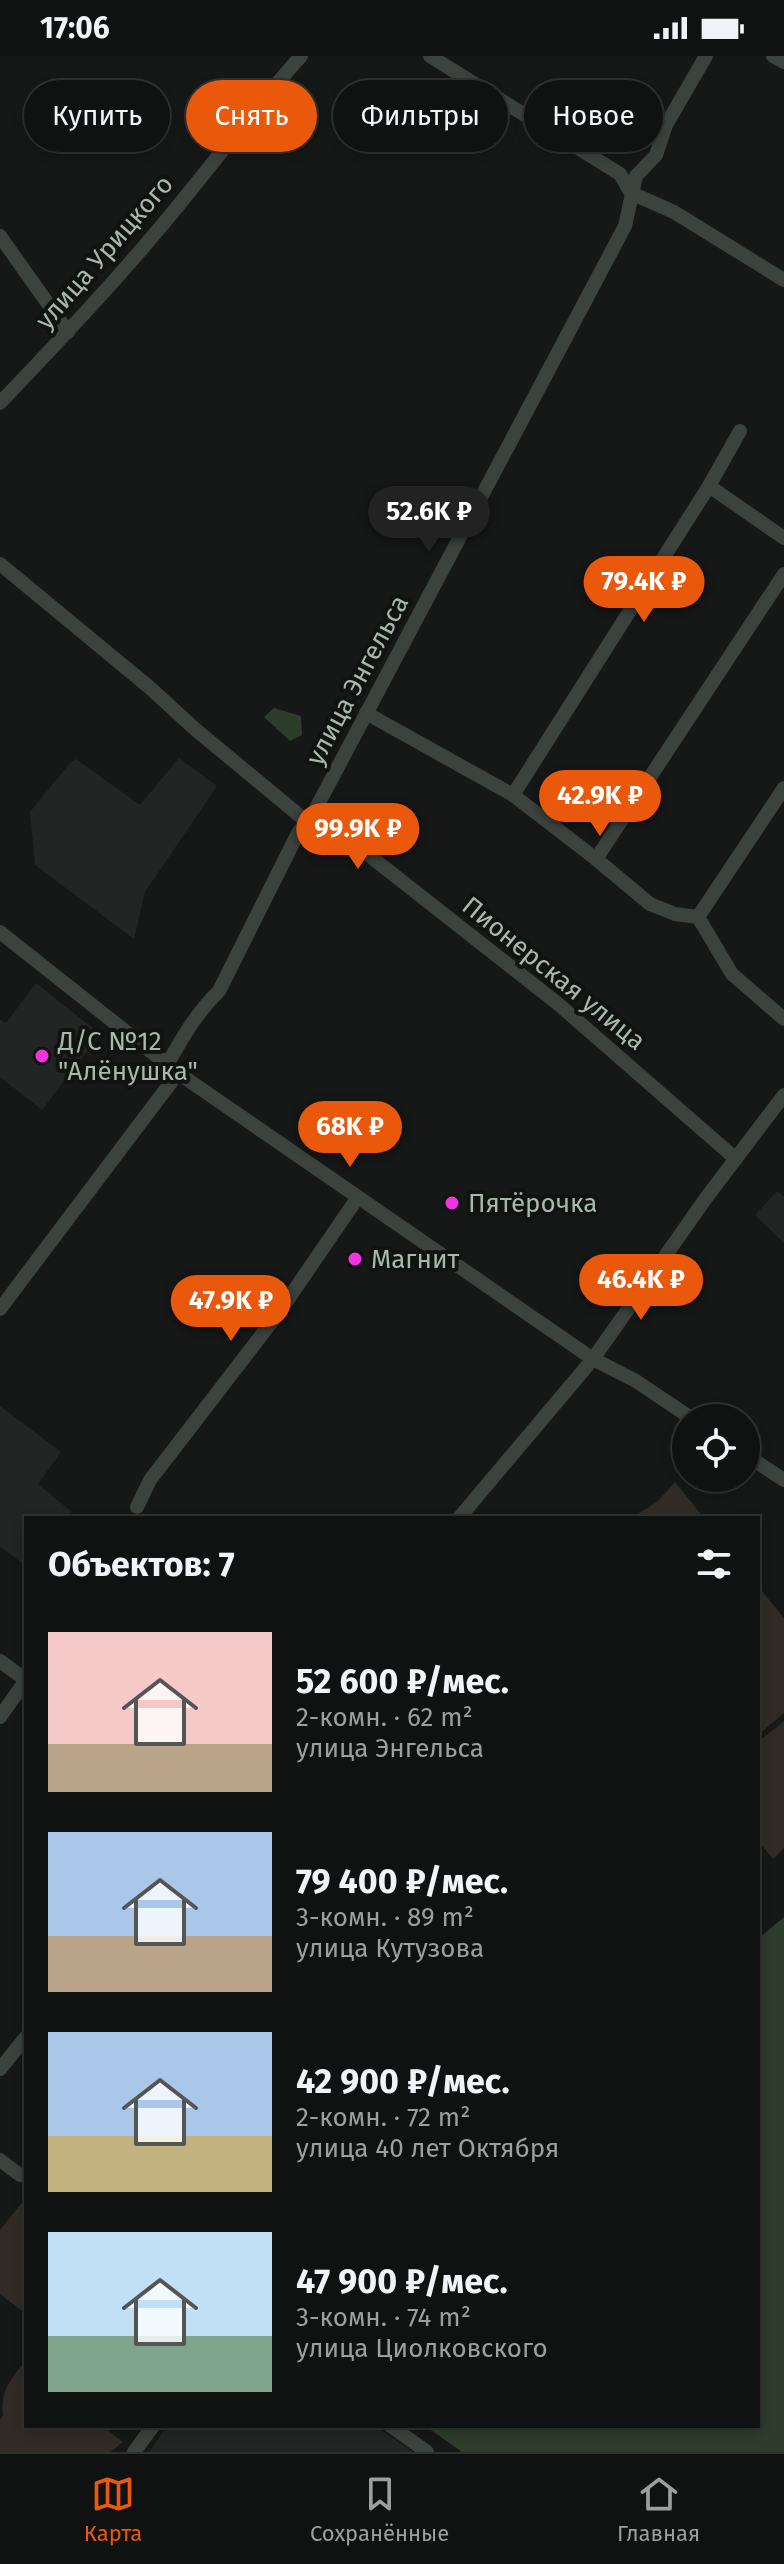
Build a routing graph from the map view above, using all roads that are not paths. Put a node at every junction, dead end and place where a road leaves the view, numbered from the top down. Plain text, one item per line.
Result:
1 (301, 56) edge
2 (430, 56) edge
3 (706, 56) edge
4 (773, 56) edge
5 (784, 62) edge
6 (631, 193) junction
7 (0, 236) edge
8 (784, 280) edge
9 (68, 332) junction
10 (0, 403) edge
11 (740, 431) dead end
12 (709, 486) junction
13 (784, 538) edge
14 (0, 564) edge
15 (784, 574) edge
16 (366, 713) junction
17 (784, 788) edge
18 (513, 795) junction
19 (306, 821) junction
20 (596, 859) junction
21 (698, 917) junction
22 (0, 932) edge
23 (784, 1019) edge
24 (172, 1069) junction
25 (784, 1095) edge
26 (736, 1159) junction
27 (358, 1197) junction
28 (0, 1309) edge
29 (593, 1359) junction
30 (672, 1405) edge
31 (760, 1464) edge
32 (784, 1480) edge
33 (137, 1507) dead end
34 (461, 1516) edge
35 (0, 1661) edge
36 (24, 1679) edge
37 (24, 1683) edge
38 (0, 1717) edge
39 (24, 2039) edge
40 (0, 2069) edge
41 (0, 2160) edge
42 (20, 2175) dead end
43 (152, 2428) edge
44 (394, 2428) edge
45 (134, 2452) edge
46 (427, 2452) edge

1 - 9 street, улица Урицкого
2 - 6 street
3 - 6 street, улица Энгельса
4 - 5 street
6 - 8 street
6 - 16 street, улица Энгельса
7 - 9 street
9 - 10 street, улица Урицкого
11 - 12 street
12 - 13 street
12 - 18 street
14 - 19 street, Пионерская улица
15 - 20 street
16 - 18 street
16 - 19 street, улица Энгельса
17 - 21 street
18 - 20 street
19 - 24 street, улица Энгельса
19 - 26 street, Пионерская улица
20 - 21 street
21 - 23 street
22 - 24 street
24 - 27 street
24 - 28 street, улица Энгельса
25 - 26 street
26 - 29 street
27 - 29 street
27 - 33 street
29 - 30 street
29 - 34 street
31 - 32 street
35 - 36 street
37 - 38 street
39 - 40 street
41 - 42 street
43 - 45 street
44 - 46 street

